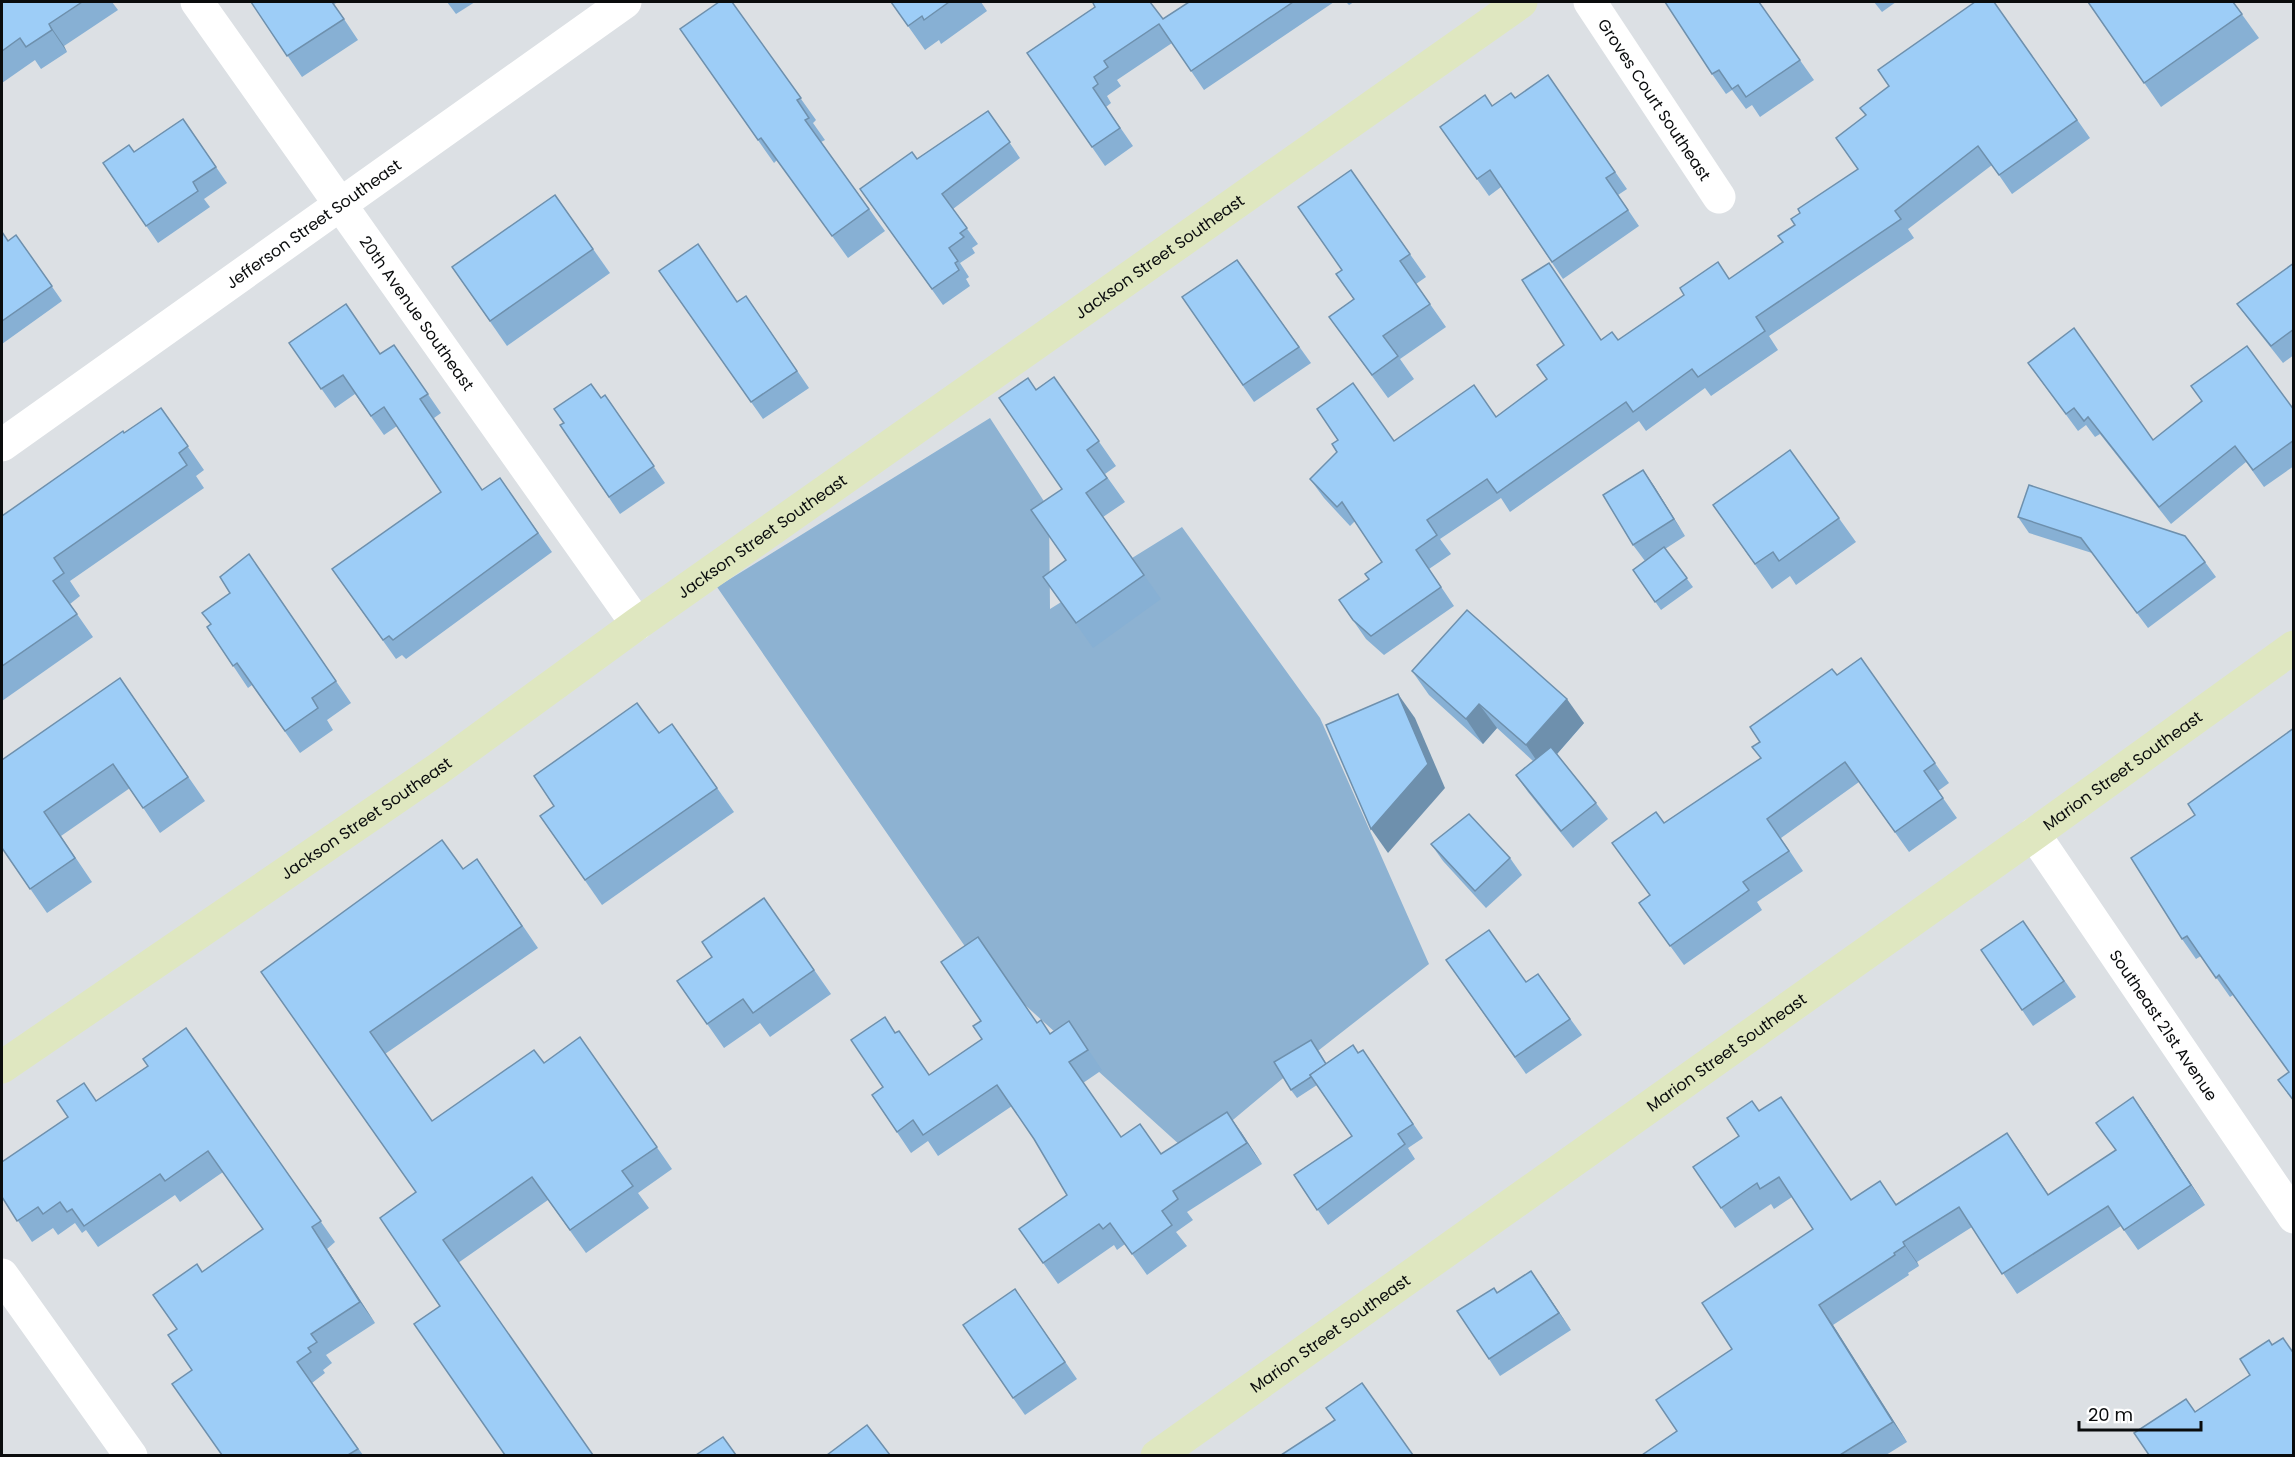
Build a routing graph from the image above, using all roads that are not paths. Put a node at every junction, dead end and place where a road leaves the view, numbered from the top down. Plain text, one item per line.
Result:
1 (197, 2) edge
2 (625, 2) edge
3 (1521, 2) edge
4 (1590, 2) edge
5 (1719, 197) dead end
6 (342, 204) junction
7 (2, 445) edge
8 (637, 624) junction
9 (2294, 647) edge
10 (2034, 834) junction
11 (2, 1067) edge
12 (2294, 1217) edge
13 (2, 1275) edge
14 (130, 1455) edge
15 (1156, 1455) edge

1 - 6 street, 20th Avenue Southeast
2 - 6 street, Jefferson Street Southeast
3 - 8 street, Jackson Street Southeast
4 - 5 street, Groves Court Southeast
6 - 7 street, Jefferson Street Southeast
6 - 8 street, 20th Avenue Southeast
8 - 11 street, Jackson Street Southeast
9 - 10 street, Marion Street Southeast
10 - 12 street, Southeast 21st Avenue
10 - 15 street, Marion Street Southeast
13 - 14 street

